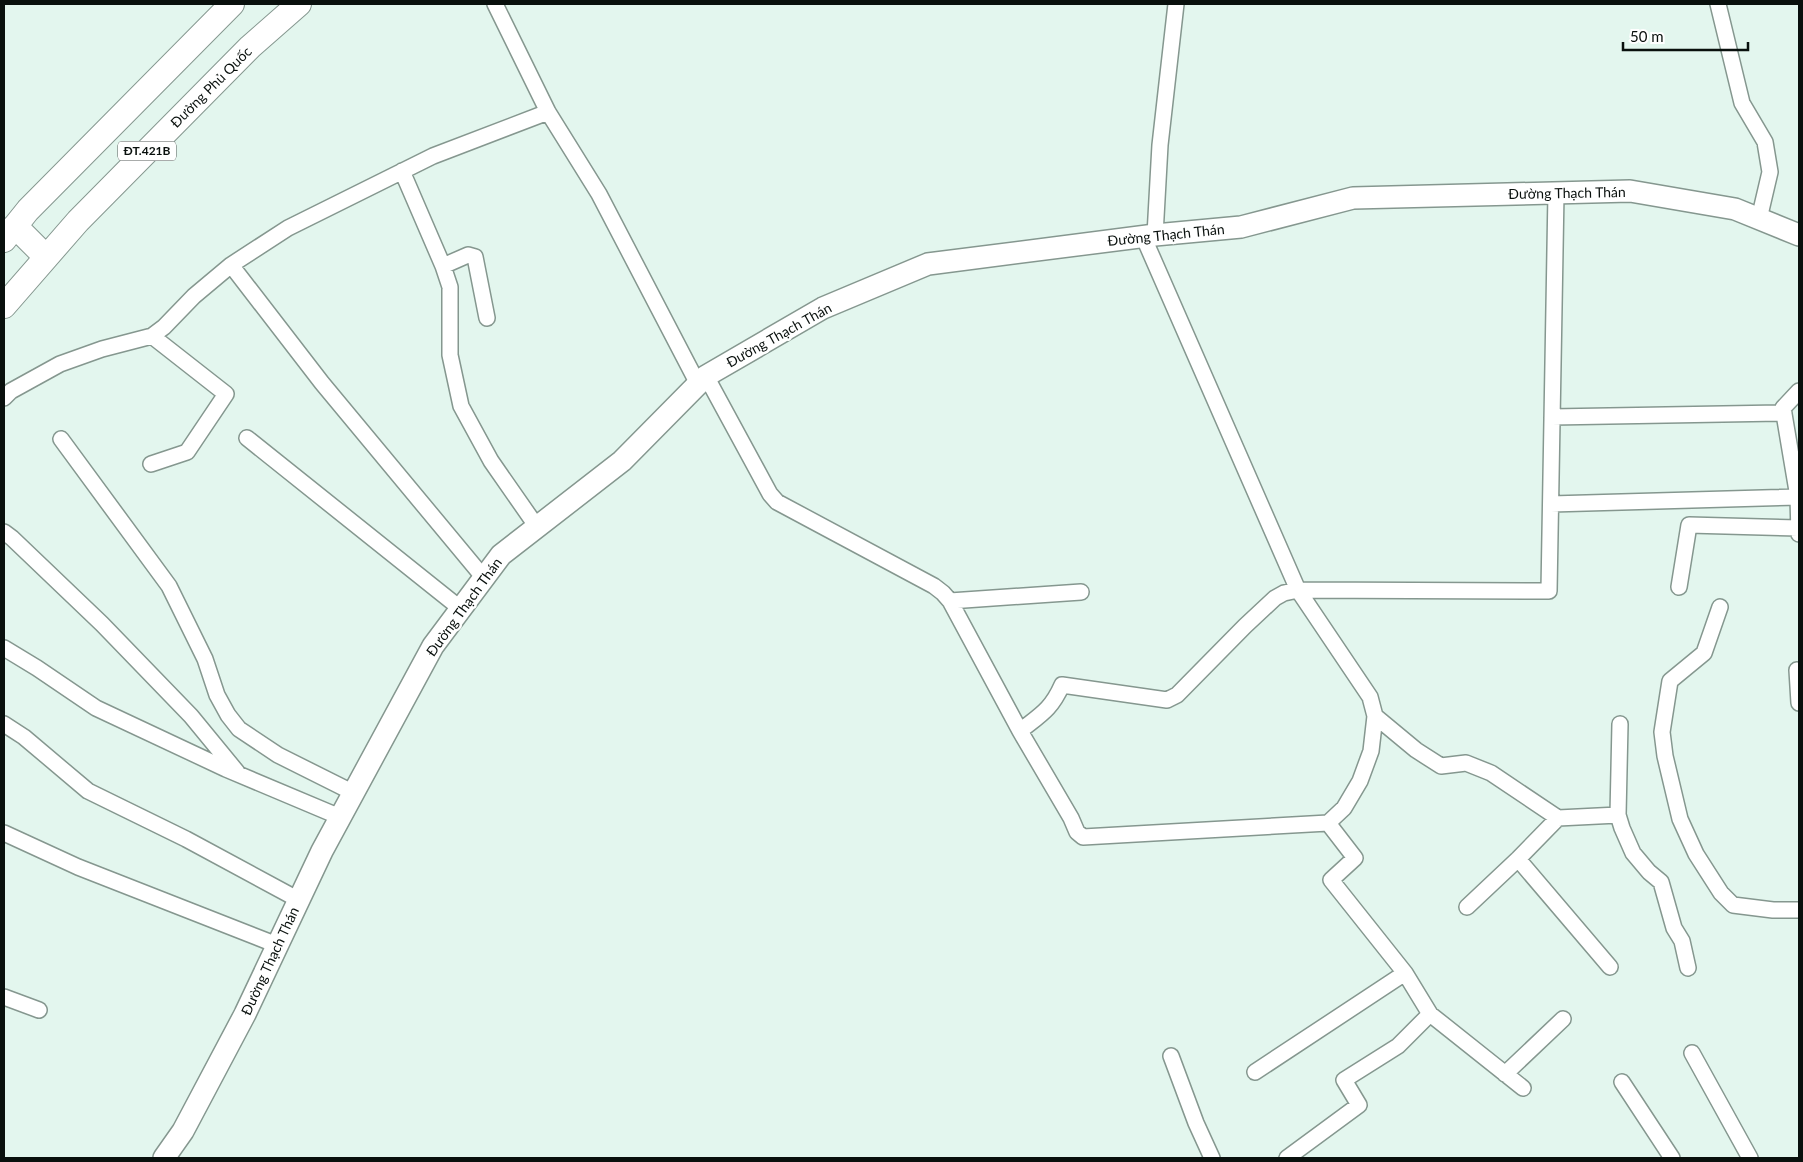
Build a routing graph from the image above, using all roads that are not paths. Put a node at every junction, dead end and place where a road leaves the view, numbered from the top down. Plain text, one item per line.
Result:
1 (232, 4) edge
2 (299, 4) edge
3 (494, 4) edge
4 (1176, 4) edge
5 (1718, 4) edge
6 (548, 112) junction
7 (402, 171) junction
8 (1556, 193) junction
9 (1759, 219) junction
10 (9, 233) edge
11 (1799, 235) edge
12 (1149, 236) junction
13 (46, 257) junction
14 (231, 265) junction
15 (443, 266) junction
16 (4, 306) edge
17 (487, 318) dead end
18 (152, 336) junction
19 (702, 380) junction
20 (4, 398) edge
21 (1793, 404) edge
22 (1552, 417) junction
23 (247, 438) dead end
24 (61, 439) dead end
25 (151, 464) dead end
26 (1798, 497) junction
27 (1551, 504) junction
28 (537, 527) junction
29 (1799, 531) edge
30 (4, 532) edge
31 (484, 578) junction
32 (1678, 587) dead end
33 (1298, 590) junction
34 (1081, 592) dead end
35 (950, 601) junction
36 (1720, 608) dead end
37 (461, 609) junction
38 (4, 648) edge
39 (1797, 670) dead end
40 (1799, 703) edge
41 (1375, 716) junction
42 (4, 724) edge
43 (1620, 724) dead end
44 (1020, 731) junction
45 (240, 775) junction
46 (354, 792) junction
47 (1618, 815) junction
48 (340, 817) junction
49 (1558, 818) junction
50 (1328, 822) junction
51 (4, 833) edge
52 (1518, 859) junction
53 (299, 900) junction
54 (1467, 907) dead end
55 (1799, 910) edge
56 (277, 946) junction
57 (1610, 968) dead end
58 (1688, 968) dead end
59 (1405, 973) junction
60 (4, 996) edge
61 (39, 1010) dead end
62 (1430, 1014) junction
63 (1563, 1019) dead end
64 (1692, 1053) dead end
65 (1171, 1056) dead end
66 (1255, 1072) dead end
67 (1505, 1074) junction
68 (1622, 1082) dead end
69 (1523, 1088) dead end
70 (164, 1158) edge
71 (1212, 1158) edge
72 (1287, 1158) edge
73 (1672, 1158) edge
74 (1750, 1158) edge

1 - 10 main road, ĐT.421B
2 - 13 main road, Đường Phủ Quốc / ĐT.421B
3 - 6 street
4 - 12 street
5 - 9 street
6 - 7 street
6 - 19 street
7 - 14 street
7 - 15 street
8 - 9 street, Đường Thạch Thán
8 - 12 street, Đường Thạch Thán
8 - 22 street
9 - 11 street, Đường Thạch Thán
10 - 13 main road
12 - 19 street, Đường Thạch Thán
12 - 33 street
13 - 16 main road, Đường Phủ Quốc / ĐT.421B
14 - 18 street
14 - 31 street
15 - 17 street
15 - 28 street
18 - 20 street
18 - 25 street
19 - 28 street, Đường Thạch Thán
19 - 35 street
21 - 22 street
21 - 26 street
22 - 27 street
23 - 37 street
24 - 46 street
26 - 27 street
26 - 29 street
27 - 33 street
28 - 31 street, Đường Thạch Thán
29 - 32 street
30 - 45 street
31 - 37 street, Đường Thạch Thán
33 - 41 street
33 - 44 street
34 - 35 street
35 - 44 street
36 - 55 street
37 - 46 street, Đường Thạch Thán
38 - 45 street
39 - 40 street
41 - 49 street
41 - 50 street
42 - 53 street
43 - 47 street
44 - 50 street
45 - 48 street
46 - 48 street, Đường Thạch Thán
47 - 49 street
47 - 58 street
48 - 53 street, Đường Thạch Thán
49 - 52 street
50 - 59 street
51 - 56 street
52 - 54 street
52 - 57 street
53 - 56 street, Đường Thạch Thán
56 - 70 street, Đường Thạch Thán
59 - 62 street
59 - 66 street
60 - 61 street
62 - 67 street
62 - 72 street
63 - 67 street
64 - 74 street
65 - 71 street
67 - 69 street
68 - 73 street

